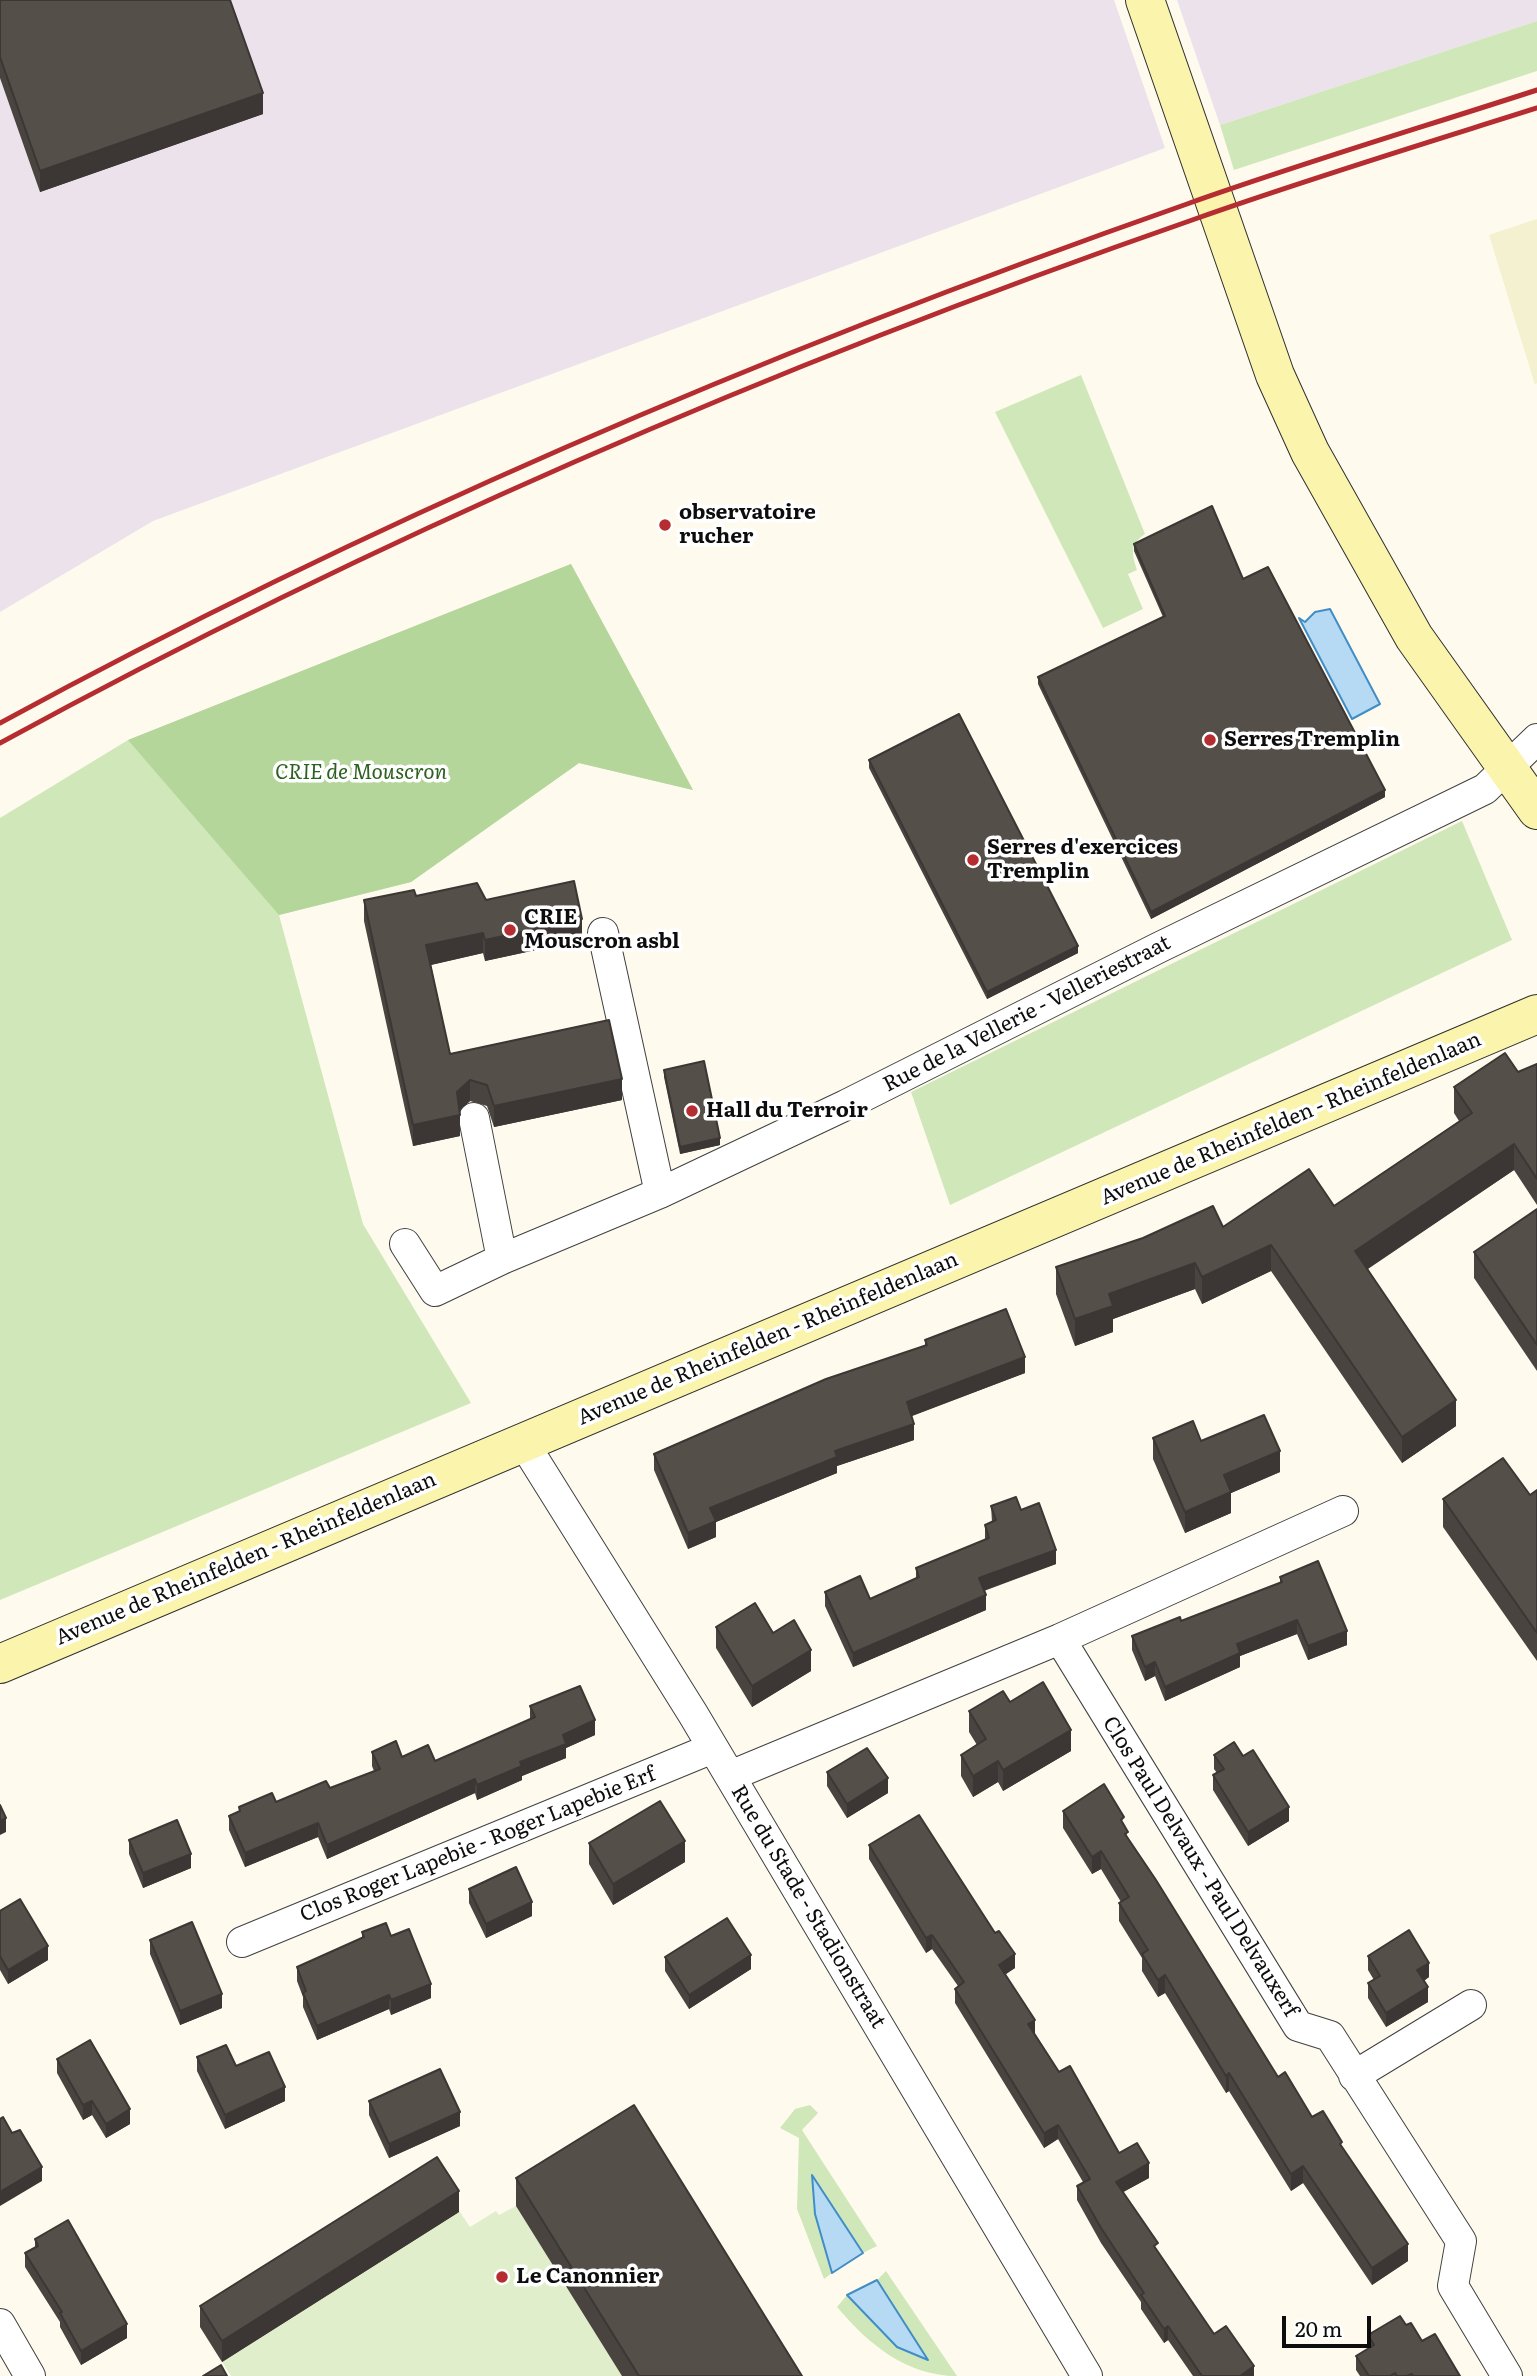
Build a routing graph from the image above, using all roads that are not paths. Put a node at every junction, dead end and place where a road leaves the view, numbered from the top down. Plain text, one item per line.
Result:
1 (1145, 0) edge
2 (1537, 739) edge
3 (1508, 766) junction
4 (1537, 810) edge
5 (603, 933) dead end
6 (1537, 1014) edge
7 (474, 1118) dead end
8 (660, 1193) junction
9 (405, 1244) dead end
10 (502, 1259) junction
11 (523, 1441) junction
12 (1343, 1511) dead end
13 (1060, 1639) junction
14 (0, 1664) edge
15 (713, 1748) junction
16 (730, 1776) junction
17 (242, 1942) dead end
18 (1471, 2005) dead end
19 (1354, 2076) junction
20 (0, 2324) edge
21 (30, 2376) edge
22 (1087, 2376) edge
23 (1507, 2376) edge

1 - 3 main road
2 - 3 street, Rue de la Vellerie - Velleriestraat
3 - 4 main road
3 - 8 street, Rue de la Vellerie - Velleriestraat
5 - 8 street
6 - 11 main road, Avenue de Rheinfelden - Rheinfeldenlaan
7 - 10 street
8 - 10 street, Rue de la Vellerie - Velleriestraat
9 - 10 street, Rue de la Vellerie - Velleriestraat
11 - 14 main road, Avenue de Rheinfelden - Rheinfeldenlaan
11 - 15 street, Rue du Stade - Stadionstraat
12 - 13 street
13 - 16 street
13 - 19 street, Clos Paul Delvaux - Paul Delvauxerf
15 - 16 street, Rue du Stade - Stadionstraat
15 - 17 street, Clos Roger Lapebie - Roger Lapebie Erf
16 - 22 street, Rue du Stade - Stadionstraat
18 - 19 street
19 - 23 street, Clos Paul Delvaux - Paul Delvauxerf
20 - 21 street

